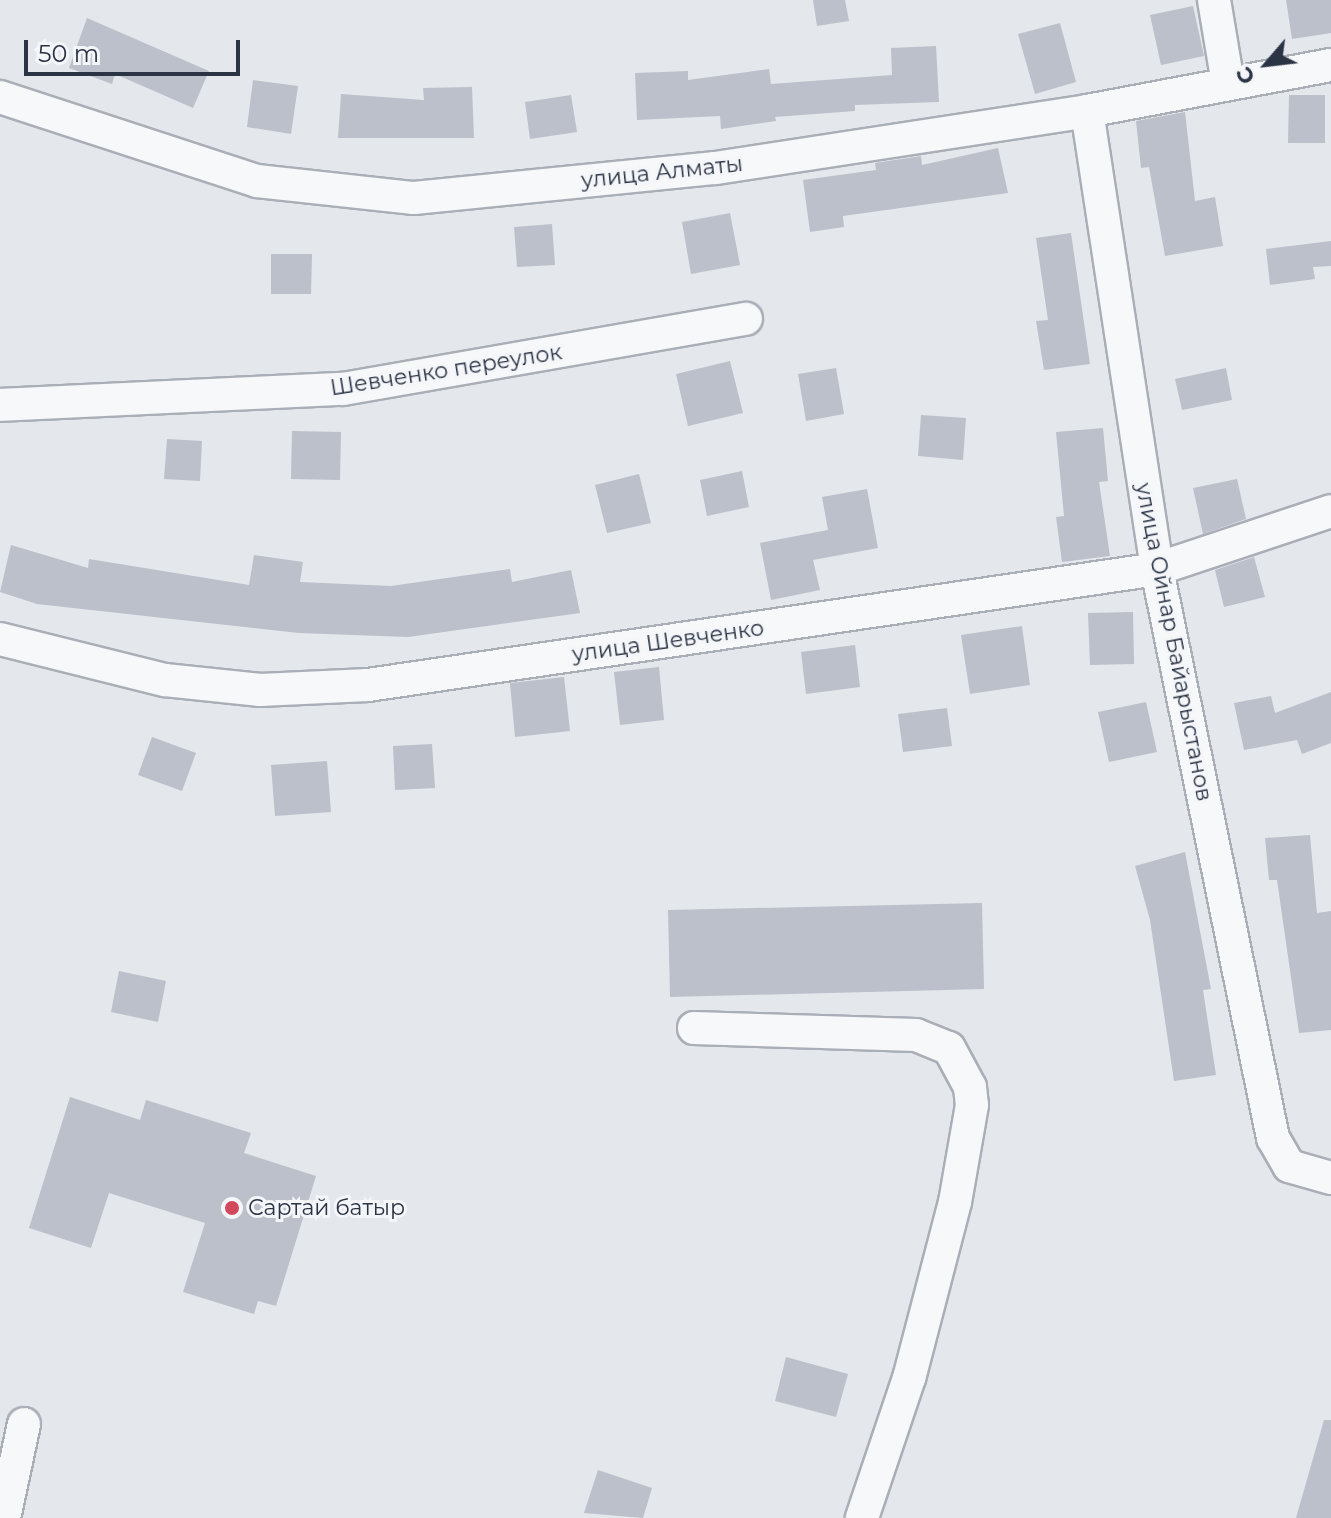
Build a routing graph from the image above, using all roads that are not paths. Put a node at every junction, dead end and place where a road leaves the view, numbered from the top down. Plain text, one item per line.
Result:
1 (1214, 0) edge
2 (1331, 65) edge
3 (1228, 84) junction
4 (0, 97) edge
5 (1087, 111) junction
6 (746, 319) dead end
7 (0, 405) edge
8 (1331, 511) edge
9 (1157, 569) junction
10 (0, 639) edge
11 (694, 1028) dead end
12 (1331, 1178) edge
13 (24, 1424) dead end
14 (4, 1518) edge
15 (862, 1518) edge

1 - 3 street
2 - 3 street, улица Алматы
3 - 5 street, улица Алматы
4 - 5 street, улица Алматы
5 - 9 street, улица Ойнар Байарыстанов
6 - 7 street, Шевченко переулок
8 - 9 street, улица Шевченко
9 - 10 street, улица Шевченко
9 - 12 street, улица Ойнар Байарыстанов
11 - 15 street
13 - 14 street

